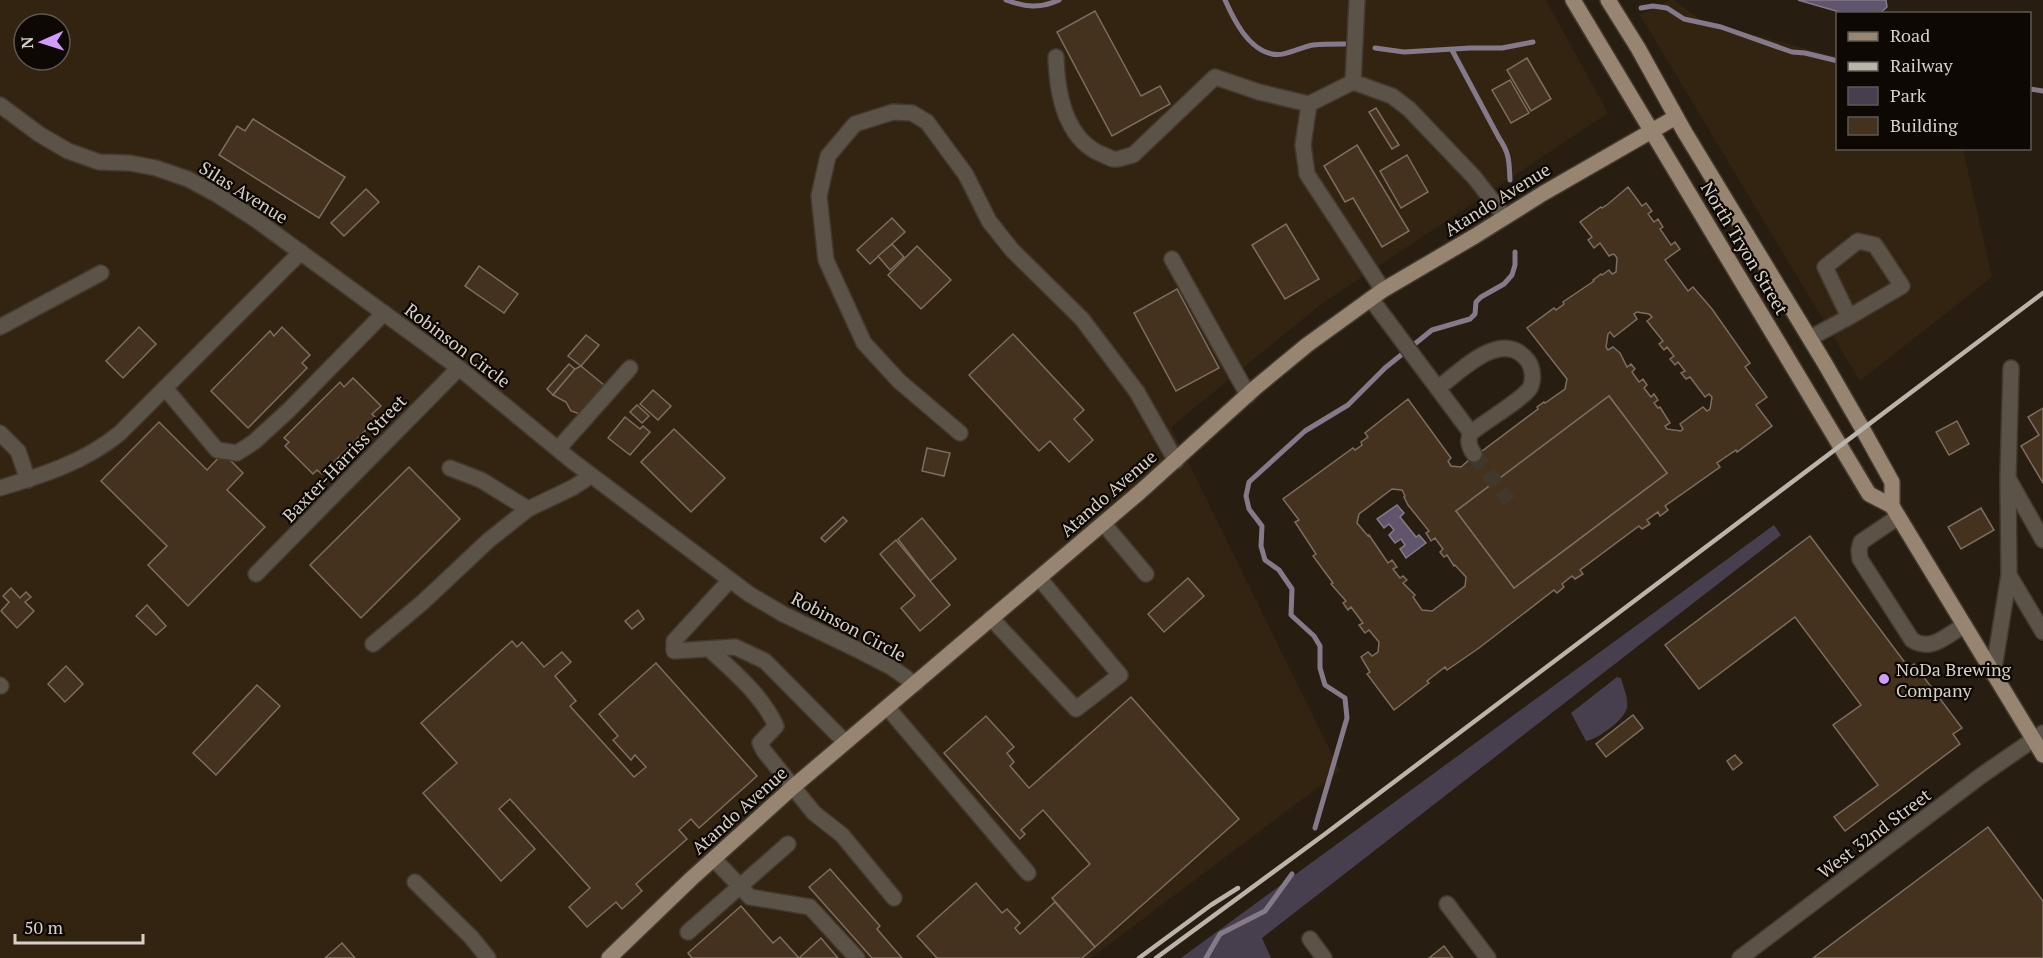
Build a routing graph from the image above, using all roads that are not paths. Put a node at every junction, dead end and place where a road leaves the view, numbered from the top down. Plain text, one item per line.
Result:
1 (1357, 0) edge
2 (1573, 0) edge
3 (1608, 0) edge
4 (1056, 57) dead end
5 (1353, 82) junction
6 (1309, 104) junction
7 (0, 105) edge
8 (1676, 117) junction
9 (1653, 130) junction
10 (1505, 217) junction
11 (301, 252) junction
12 (1172, 259) dead end
13 (101, 273) dead end
14 (1377, 295) junction
15 (384, 313) junction
16 (1849, 316) junction
17 (0, 327) edge
18 (1810, 338) junction
19 (459, 368) junction
20 (630, 368) dead end
21 (2011, 368) dead end
22 (165, 387) junction
23 (1438, 388) junction
24 (1248, 395) junction
25 (0, 433) edge
26 (960, 433) dead end
27 (1471, 433) junction
28 (558, 449) junction
29 (1474, 454) tunnel mouth
30 (1176, 461) junction
31 (450, 468) dead end
32 (591, 476) junction
33 (2007, 478) junction
34 (28, 480) junction
35 (0, 488) edge
36 (528, 509) junction
37 (1895, 511) junction
38 (1103, 523) junction
39 (2043, 540) edge
40 (256, 574) dead end
41 (1146, 574) dead end
42 (2009, 575) junction
43 (1039, 578) junction
44 (730, 580) junction
45 (991, 618) junction
46 (1963, 626) junction
47 (2043, 632) edge
48 (373, 644) dead end
49 (709, 649) junction
50 (1993, 674) junction
51 (915, 684) junction
52 (887, 707) junction
53 (2038, 736) edge
54 (845, 742) junction
55 (2043, 755) edge
56 (793, 787) junction
57 (788, 844) dead end
58 (714, 859) junction
59 (1028, 873) dead end
60 (415, 882) dead end
61 (739, 886) junction
62 (894, 898) dead end
63 (1447, 904) dead end
64 (688, 932) dead end
65 (1310, 939) dead end
66 (488, 958) edge
67 (609, 958) edge
68 (857, 958) edge
69 (1324, 958) edge
70 (1488, 958) edge
71 (1740, 958) edge

1 - 5 street
2 - 9 main road, North Tryon Street
3 - 8 main road, North Tryon Street
4 - 6 street
5 - 6 street
5 - 10 street
6 - 14 street
7 - 11 street, Silas Avenue
8 - 9 main road, Atando Avenue
8 - 18 main road, North Tryon Street
9 - 10 main road, Atando Avenue
9 - 37 main road, North Tryon Street
10 - 14 main road, Atando Avenue
11 - 15 street, Robinson Circle
11 - 22 street
12 - 24 street
13 - 17 street
14 - 23 street
14 - 24 main road, Atando Avenue
15 - 19 street, Robinson Circle
15 - 22 street
16 - 16 street
16 - 18 street
18 - 37 main road, North Tryon Street
19 - 28 street, Robinson Circle
19 - 40 street, Baxter-Harriss Street
20 - 28 street
21 - 33 street
22 - 34 street
23 - 27 street
23 - 27 street
24 - 30 main road, Atando Avenue
25 - 34 street
26 - 30 street
27 - 29 street
28 - 32 street, Robinson Circle
30 - 38 main road, Atando Avenue
31 - 36 street
32 - 36 street
32 - 44 street, Robinson Circle
33 - 39 street
33 - 42 street
34 - 35 street
36 - 48 street
37 - 46 main road, North Tryon Street
37 - 46 street
38 - 41 street
38 - 43 main road, Atando Avenue
42 - 47 street
42 - 50 street
43 - 45 main road, Atando Avenue
43 - 45 street
44 - 49 street
44 - 51 street, Robinson Circle
45 - 51 main road, Atando Avenue
46 - 50 main road, North Tryon Street
49 - 54 street
49 - 56 street
50 - 53 main road, North Tryon Street
51 - 52 main road, Atando Avenue
52 - 54 main road, Atando Avenue
52 - 59 street
53 - 55 main road, North Tryon Street
53 - 71 street, West 32nd Street
54 - 56 main road, Atando Avenue
56 - 58 main road, Atando Avenue
56 - 62 street
57 - 61 street
58 - 61 street
58 - 67 main road, Atando Avenue
60 - 66 street
61 - 64 street
61 - 68 street
63 - 70 street
65 - 69 street

